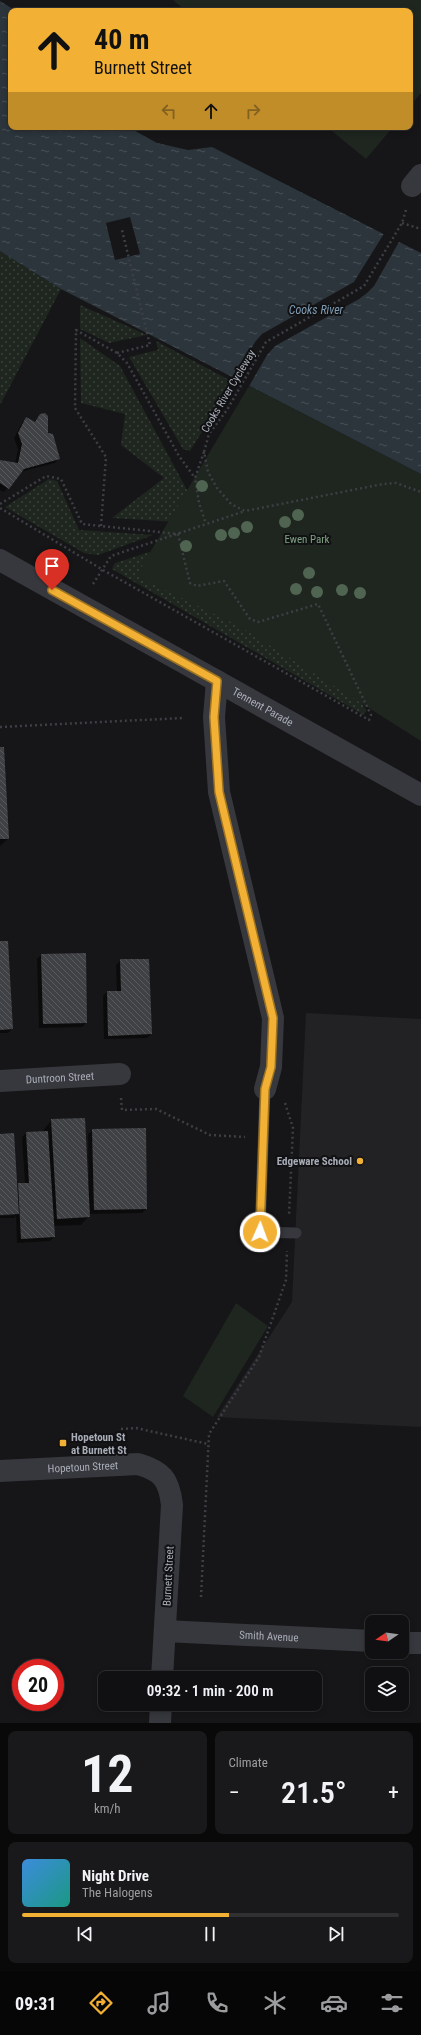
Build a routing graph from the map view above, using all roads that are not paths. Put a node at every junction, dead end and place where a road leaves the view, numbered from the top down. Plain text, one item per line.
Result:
1 (0, 560) edge
2 (217, 681) junction
3 (421, 795) edge
4 (120, 1074) road end
5 (0, 1081) edge
6 (265, 1089) joint
7 (292, 1233) road end
8 (0, 1471) edge
9 (163, 1476) joint
10 (165, 1631) junction
11 (365, 1641) edge
12 (409, 1643) edge
13 (421, 1643) edge
14 (162, 1671) edge
15 (161, 1711) edge
16 (160, 1723) edge

1 - 2 street, Tennent Parade
2 - 3 street, Tennent Parade
2 - 6 street
4 - 5 street, Duntroon Street
6 - 7 lane
8 - 9 street, Hopetoun Street
9 - 10 street, Burnett Street
10 - 11 street, Smith Avenue
10 - 14 street, Burnett Street
12 - 13 street
15 - 16 street

